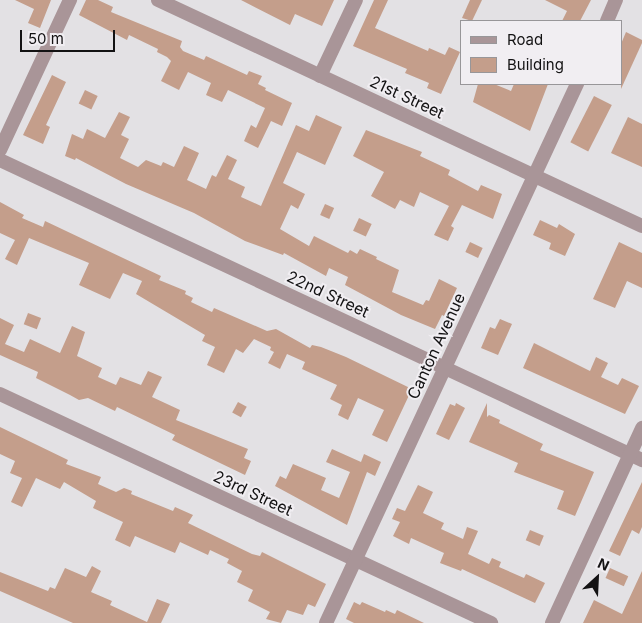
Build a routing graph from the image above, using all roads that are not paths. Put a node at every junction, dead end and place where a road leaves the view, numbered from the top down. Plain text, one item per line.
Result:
1 (70, 0) edge
2 (158, 0) edge
3 (356, 0) edge
4 (616, 0) edge
5 (606, 20) edge
6 (320, 76) junction
7 (578, 85) edge
8 (0, 150) edge
9 (0, 160) edge
10 (535, 176) junction
11 (642, 226) edge
12 (445, 368) junction
13 (0, 394) edge
14 (642, 428) edge
15 (636, 457) edge
16 (356, 560) junction
17 (326, 623) edge
18 (491, 623) edge
19 (552, 623) edge

1 - 8 street
2 - 6 street, 21st Street
3 - 6 street
4 - 5 street
6 - 10 street, 21st Street
7 - 10 street, Canton Avenue
9 - 12 street, 22nd Street
10 - 11 street, 21st Street
10 - 12 street, Canton Avenue
12 - 15 street, 22nd Street
12 - 16 street, Canton Avenue
13 - 16 street, 23rd Street
14 - 15 street
15 - 19 street
16 - 17 street, Canton Avenue
16 - 18 street, 23rd Street

